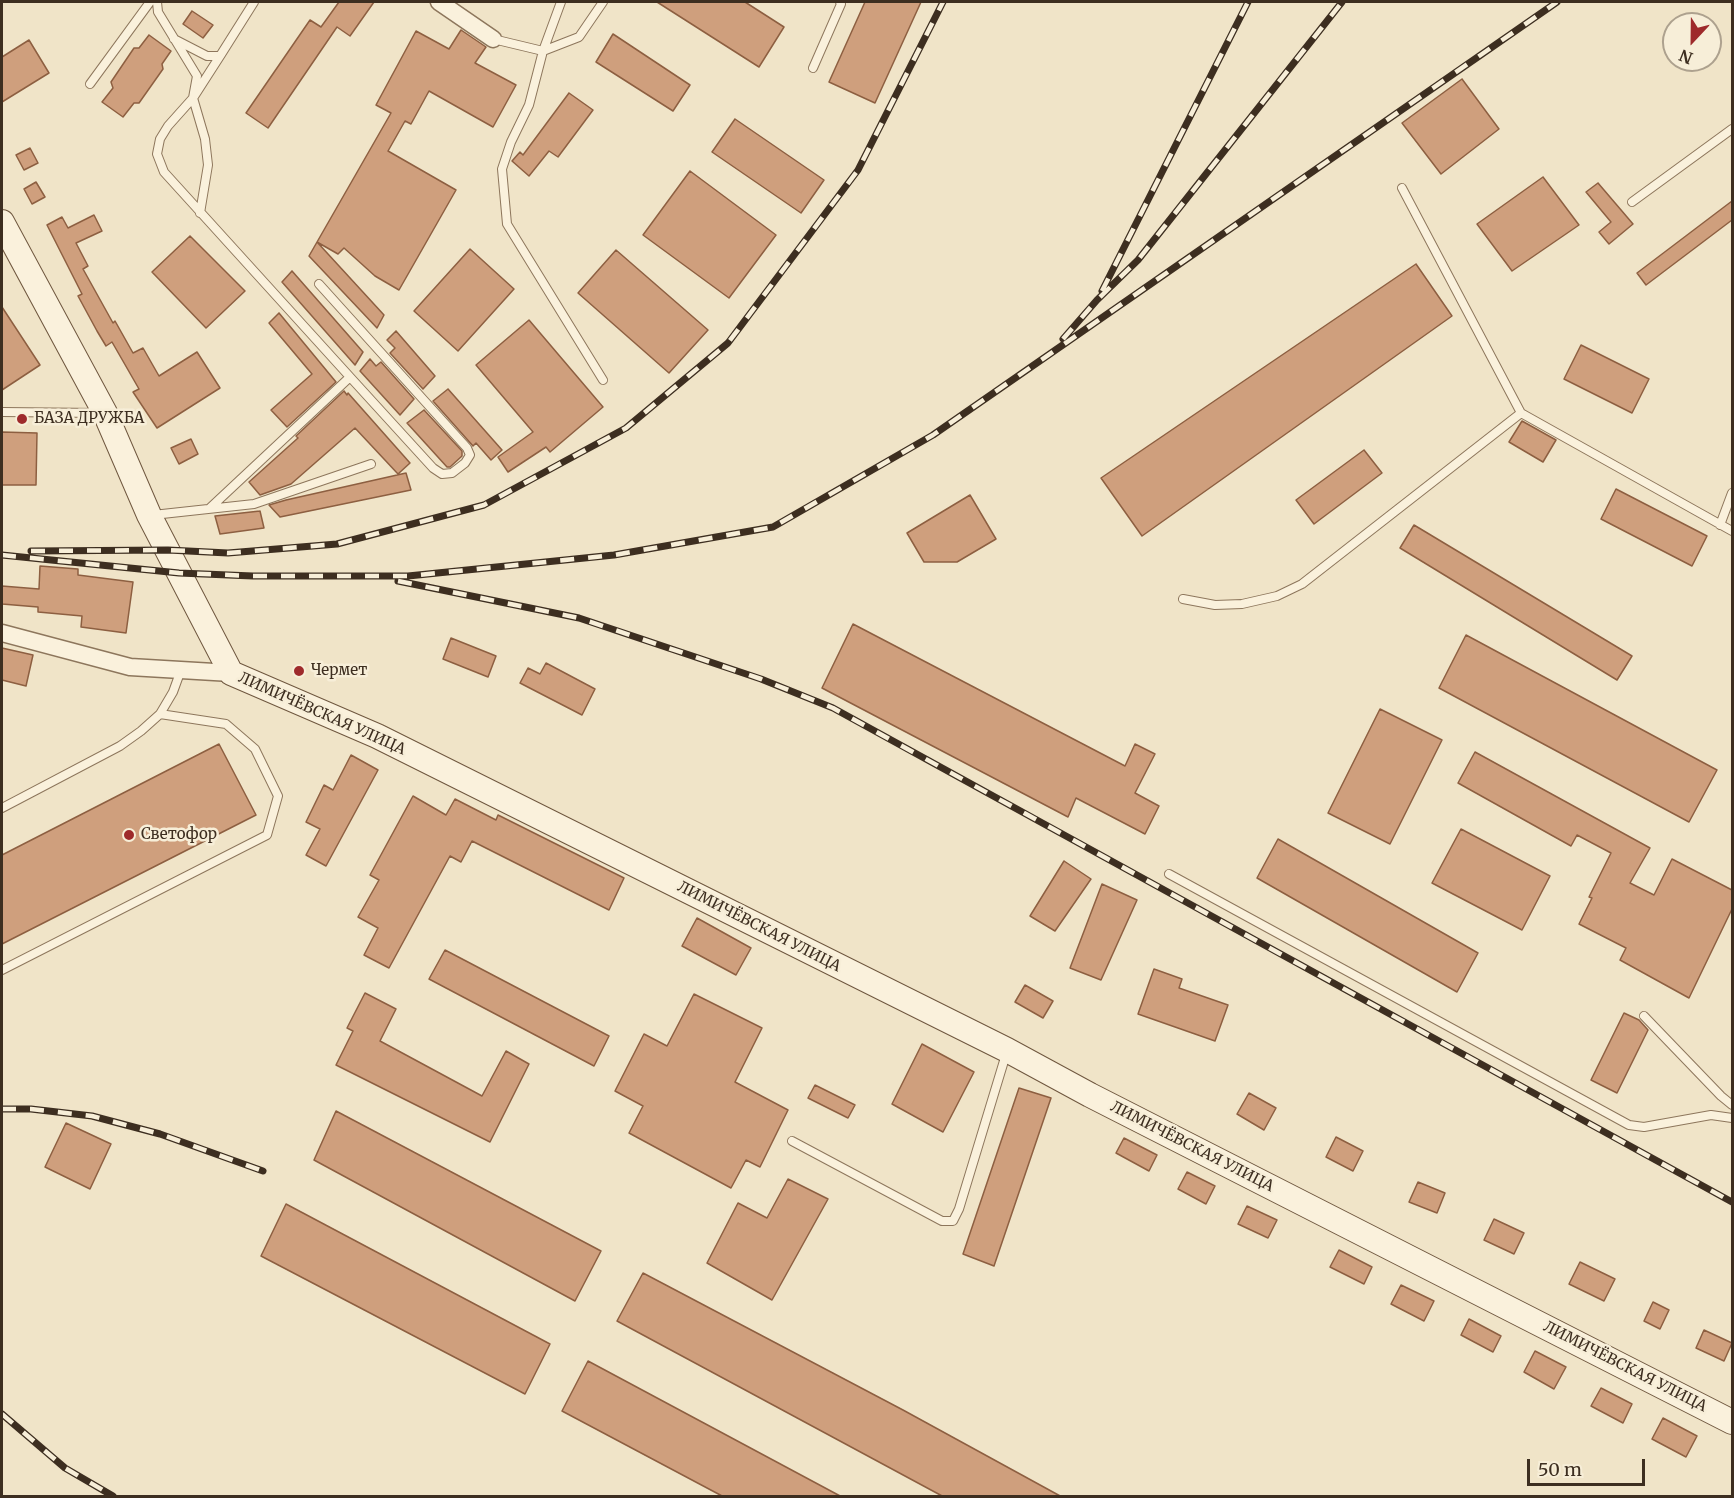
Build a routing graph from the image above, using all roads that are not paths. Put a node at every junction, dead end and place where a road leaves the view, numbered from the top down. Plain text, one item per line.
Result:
1 (150, 2) edge
2 (157, 2) edge
3 (254, 2) edge
4 (438, 2) edge
5 (561, 2) edge
6 (603, 2) edge
7 (840, 2) edge
8 (174, 38) junction
9 (493, 39) joint
10 (543, 51) junction
11 (220, 56) junction
12 (813, 69) dead end
13 (90, 84) dead end
14 (193, 98) junction
15 (1732, 129) edge
16 (1402, 188) dead end
17 (1632, 202) dead end
18 (200, 213) junction
19 (2, 222) edge
20 (319, 284) dead end
21 (350, 377) junction
22 (603, 380) dead end
23 (2, 412) edge
24 (1521, 413) junction
25 (105, 414) junction
26 (371, 464) dead end
27 (1732, 493) edge
28 (210, 508) junction
29 (149, 515) junction
30 (1720, 525) junction
31 (1732, 531) edge
32 (1183, 599) dead end
33 (2, 633) edge
34 (181, 669) junction
35 (231, 674) junction
36 (160, 714) junction
37 (2, 808) edge
38 (1169, 874) dead end
39 (2, 970) edge
40 (1644, 1016) dead end
41 (1007, 1050) junction
42 (1732, 1105) edge
43 (1732, 1118) edge
44 (792, 1141) dead end
45 (1731, 1423) edge

1 - 13 lane
2 - 8 lane
3 - 11 lane
4 - 9 street
5 - 10 lane
6 - 10 lane
7 - 12 lane
8 - 11 lane
8 - 14 lane
9 - 10 lane
10 - 22 lane
11 - 14 lane
14 - 18 lane
14 - 18 lane
15 - 17 lane
16 - 24 lane
18 - 21 lane
19 - 25 main road, ЛИМИЧЁВСКАЯ УЛИЦА
20 - 21 lane
21 - 28 lane
23 - 25 lane
24 - 30 lane
24 - 32 lane
25 - 29 main road, ЛИМИЧЁВСКАЯ УЛИЦА
26 - 28 lane
27 - 30 lane
28 - 29 lane
29 - 35 main road, ЛИМИЧЁВСКАЯ УЛИЦА
30 - 31 lane
33 - 34 street
34 - 35 street
34 - 36 lane
35 - 41 main road, ЛИМИЧЁВСКАЯ УЛИЦА
36 - 37 lane
36 - 39 lane
38 - 43 lane
40 - 42 lane
41 - 44 lane
41 - 45 main road, ЛИМИЧЁВСКАЯ УЛИЦА

